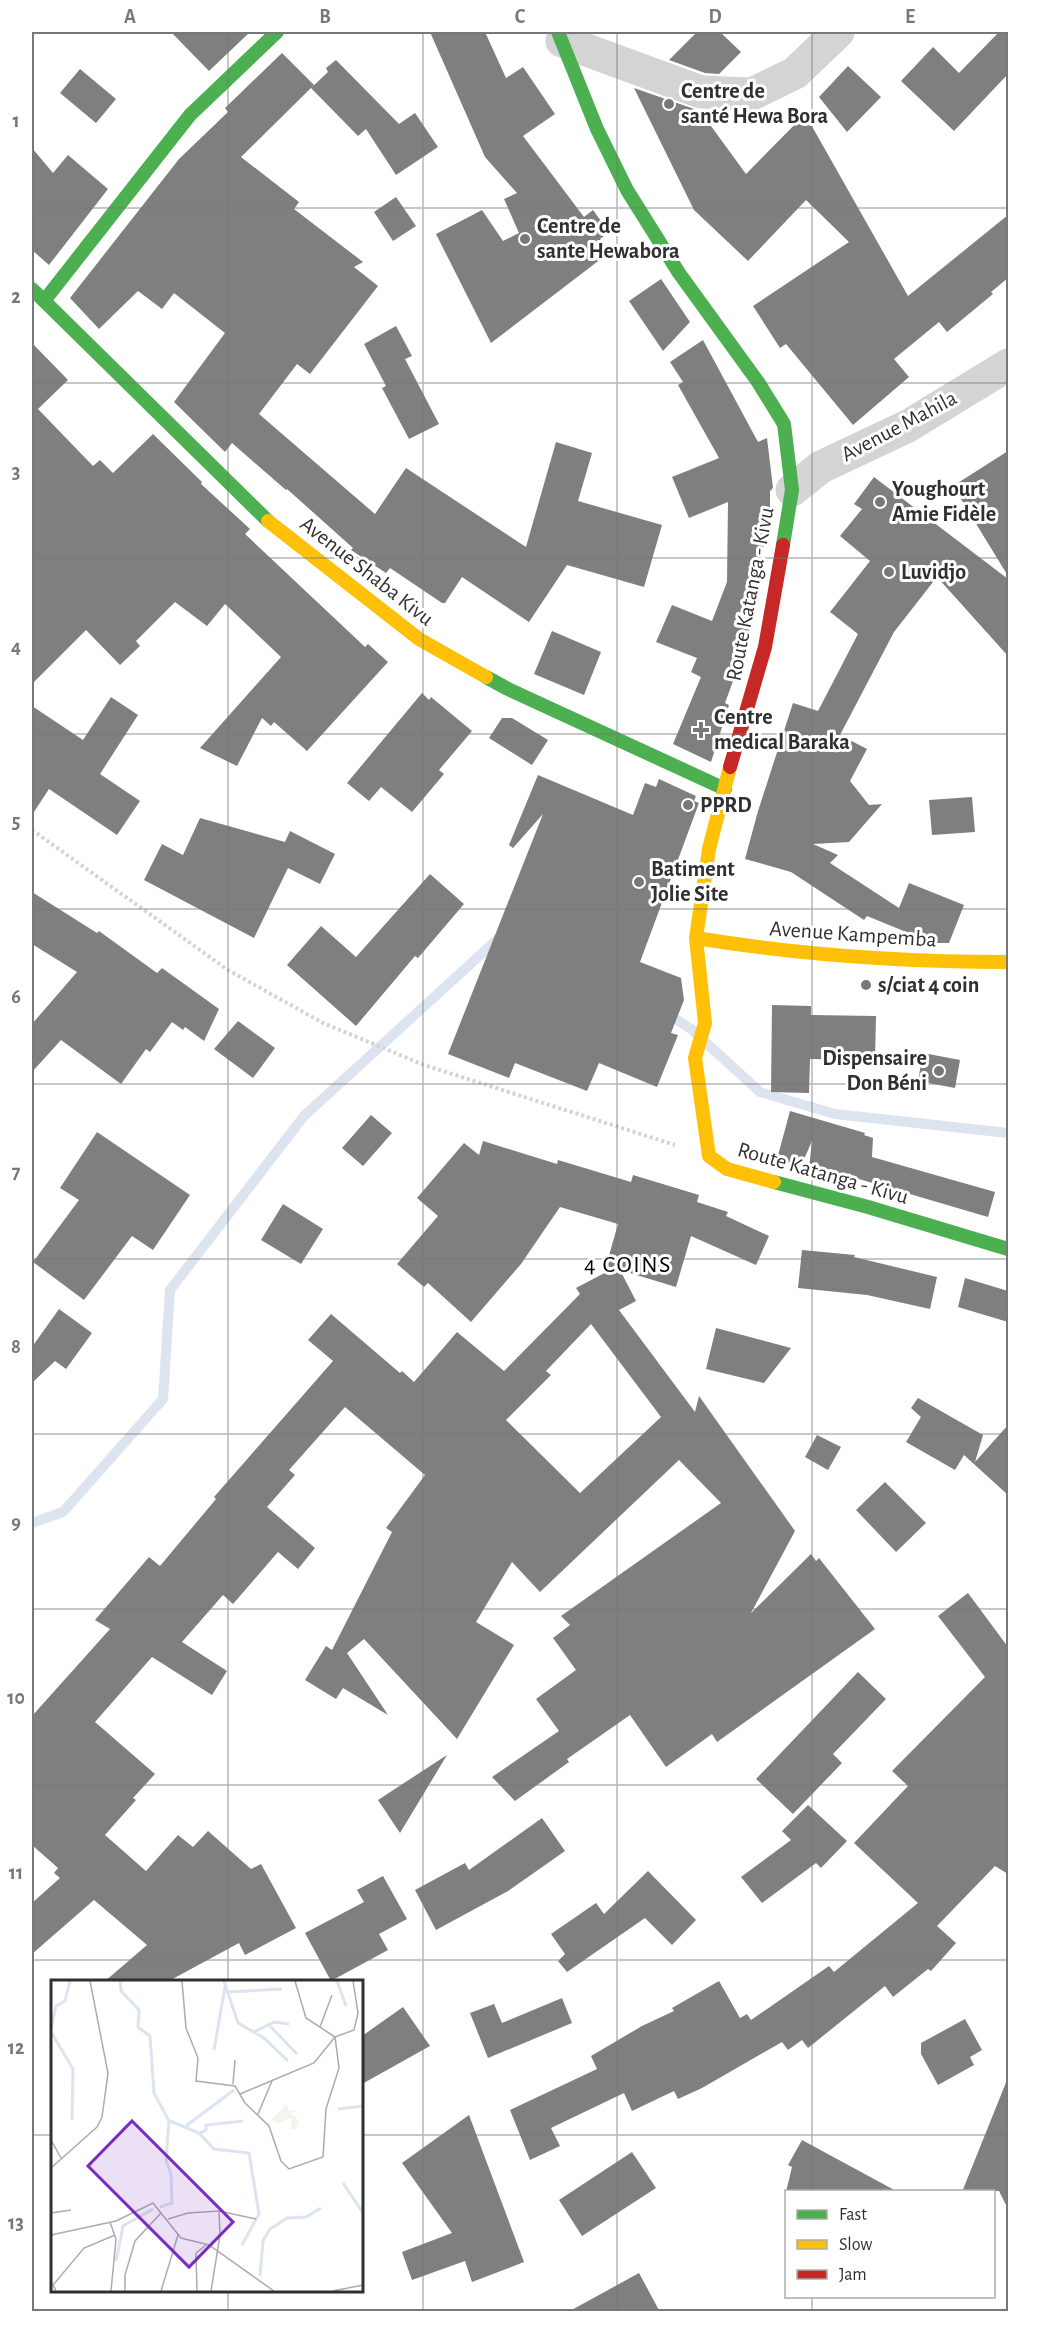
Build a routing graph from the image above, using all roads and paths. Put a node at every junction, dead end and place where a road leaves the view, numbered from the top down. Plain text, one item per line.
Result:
1 (277, 32) edge
2 (838, 32) edge
3 (560, 36) edge
4 (32, 289) edge
5 (44, 301) junction
6 (1008, 365) edge
7 (792, 490) junction
8 (725, 789) junction
9 (32, 830) edge
10 (696, 938) junction
11 (1008, 962) edge
12 (709, 1156) junction
13 (1008, 1249) edge

1 - 5 main road
2 - 3 street
3 - 7 main road, Route Katanga - Kivu
4 - 5 main road, Avenue Shaba Kivu
5 - 8 main road, Avenue Shaba Kivu
6 - 7 street, Avenue Mahila
7 - 8 main road, Route Katanga - Kivu
8 - 10 main road, Route Katanga - Kivu
9 - 12 path
10 - 11 main road, Avenue Kampemba
10 - 12 main road, Route Katanga - Kivu
12 - 13 main road, Route Katanga - Kivu

